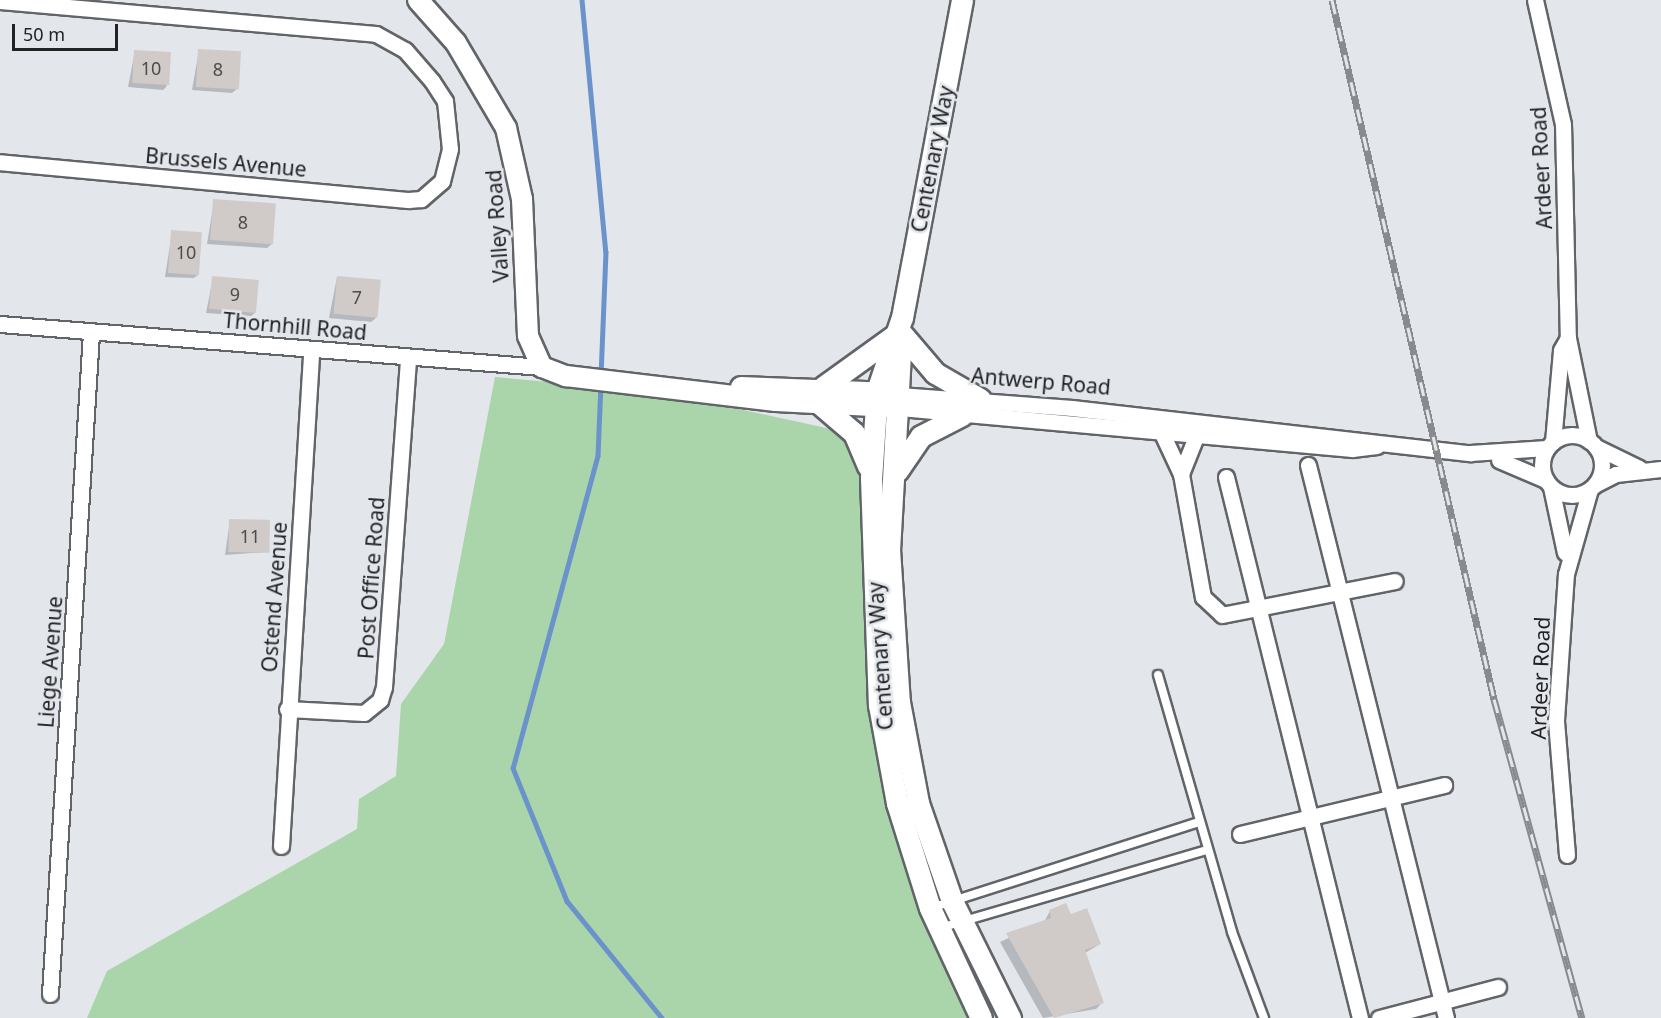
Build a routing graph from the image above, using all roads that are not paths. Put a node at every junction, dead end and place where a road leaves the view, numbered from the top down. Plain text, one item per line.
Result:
1 (418, 0) edge
2 (962, 0) edge
3 (1535, 0) edge
4 (0, 1) edge
5 (61, 3) edge
6 (0, 162) edge
7 (0, 324) edge
8 (899, 328) junction
9 (91, 333) junction
10 (1568, 338) junction
11 (311, 352) junction
12 (408, 360) junction
13 (542, 367) junction
14 (626, 381) joint
15 (822, 396) junction
16 (876, 399) junction
17 (980, 399) junction
18 (900, 401) junction
19 (962, 415) junction
20 (1160, 429) junction
21 (1197, 434) junction
22 (1592, 443) junction
23 (1386, 445) junction
24 (1550, 445) junction
25 (1470, 453) junction
26 (1308, 465) dead end
27 (1645, 469) junction
28 (1661, 469) edge
29 (1181, 474) junction
30 (895, 475) junction
31 (1226, 477) dead end
32 (871, 478) junction
33 (1549, 483) junction
34 (1593, 487) junction
35 (1566, 574) junction
36 (1395, 581) dead end
37 (1339, 592) junction
38 (1258, 609) junction
39 (1158, 675) dead end
40 (287, 709) junction
41 (1444, 785) dead end
42 (1391, 798) junction
43 (1308, 817) junction
44 (1199, 822) junction
45 (1240, 834) dead end
46 (281, 846) dead end
47 (1206, 850) junction
48 (1567, 855) dead end
49 (952, 901) junction
50 (930, 908) junction
51 (961, 922) junction
52 (938, 928) junction
53 (1498, 987) dead end
54 (50, 994) dead end
55 (1442, 1000) junction
56 (1405, 1015) edge
57 (981, 1018) edge
58 (1010, 1018) edge
59 (1264, 1018) edge
60 (1360, 1018) edge
61 (1379, 1018) edge
62 (1446, 1018) edge

1 - 13 street, Valley Road
2 - 8 main road, Centenary Way
3 - 10 street, Ardeer Road
4 - 5 street
5 - 6 street, Brussels Avenue
7 - 9 street, Thornhill Road
8 - 15 main road
8 - 16 main road, Centenary Way
8 - 17 main road
8 - 18 main road, Centenary Way
9 - 11 street, Thornhill Road
9 - 54 street, Liege Avenue
10 - 22 street, Ardeer Road
10 - 24 street, Ardeer Road
11 - 12 street, Thornhill Road
11 - 40 street, Ostend Avenue
12 - 13 street, Thornhill Road
12 - 40 street, Post Office Road
13 - 14 street, Thornhill Road
14 - 15 street, Antwerp Road
15 - 16 street, Antwerp Road
15 - 32 main road
16 - 18 street, Antwerp Road
16 - 32 main road, Centenary Way
17 - 18 street, Antwerp Road
17 - 23 street, Antwerp Road
18 - 19 street, Antwerp Road
18 - 30 main road, Centenary Way
19 - 20 street, Antwerp Road
19 - 30 main road
20 - 21 street, Antwerp Road
20 - 29 street
21 - 23 street, Antwerp Road
21 - 29 street
22 - 24 street
22 - 27 street
22 - 34 street
23 - 25 street, Antwerp Road
24 - 25 street, Antwerp Road
24 - 33 street
25 - 33 street, Antwerp Road
26 - 37 street
27 - 28 street
27 - 34 street
29 - 38 street
30 - 49 main road, Centenary Way
31 - 38 street
32 - 50 main road, Centenary Way
33 - 34 street
33 - 35 street, Ardeer Road
34 - 35 street, Ardeer Road
35 - 48 street, Ardeer Road
36 - 37 street
37 - 38 street
37 - 42 street
38 - 43 street
39 - 44 lane
40 - 46 street, Ostend Avenue
41 - 42 street
42 - 43 street
42 - 55 street
43 - 45 street
43 - 60 street
44 - 47 lane
44 - 49 lane
47 - 51 lane
47 - 59 lane
49 - 50 lane
49 - 51 main road, Centenary Way
50 - 52 main road, Centenary Way
51 - 52 lane
51 - 58 main road, Centenary Way
52 - 57 main road, Centenary Way
53 - 55 street
55 - 56 street
55 - 62 street
56 - 61 street

